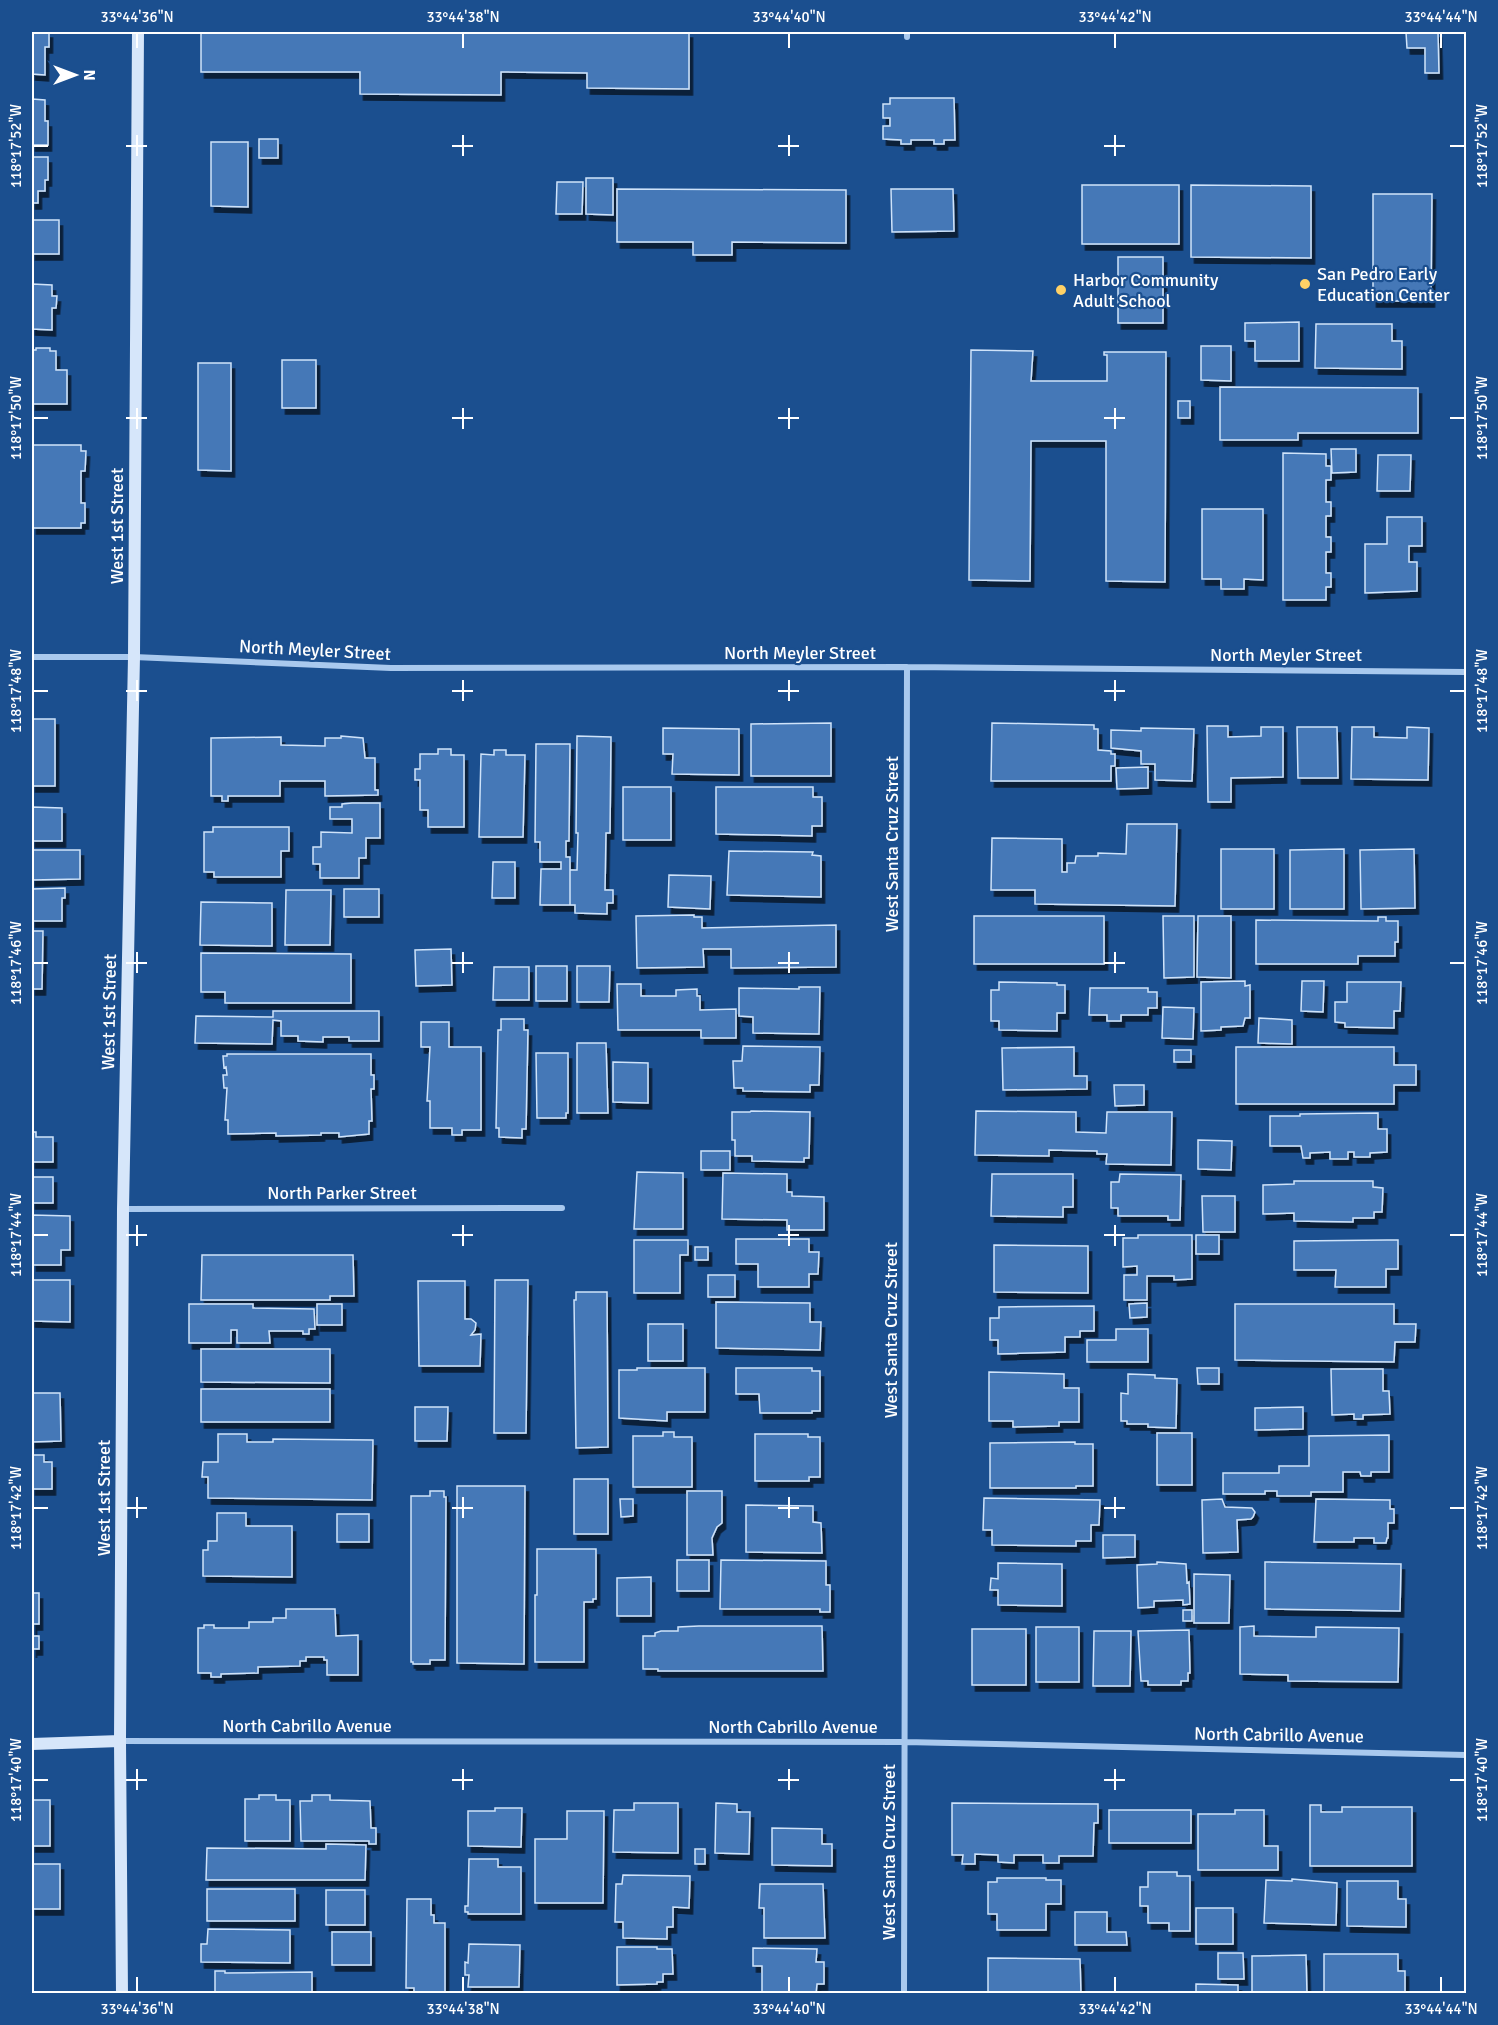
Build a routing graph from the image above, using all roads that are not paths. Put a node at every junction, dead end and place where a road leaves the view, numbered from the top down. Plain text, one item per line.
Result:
1 (138, 32) edge
2 (32, 657) edge
3 (134, 657) junction
4 (907, 667) junction
5 (1467, 672) edge
6 (562, 1208) dead end
7 (123, 1209) junction
8 (120, 1741) junction
9 (905, 1742) junction
10 (32, 1744) edge
11 (1467, 1755) edge
12 (122, 1994) edge
13 (904, 1994) edge

1 - 3 street, West 1st Street
2 - 3 street, North Meyler Street
3 - 4 street, North Meyler Street
3 - 7 street, West 1st Street
4 - 5 street, North Meyler Street
4 - 9 street, West Santa Cruz Street
6 - 7 street, North Parker Street
7 - 8 street, West 1st Street
8 - 9 street, North Cabrillo Avenue
8 - 10 street
8 - 12 street, West 1st Street
9 - 11 street, North Cabrillo Avenue
9 - 13 street, West Santa Cruz Street

